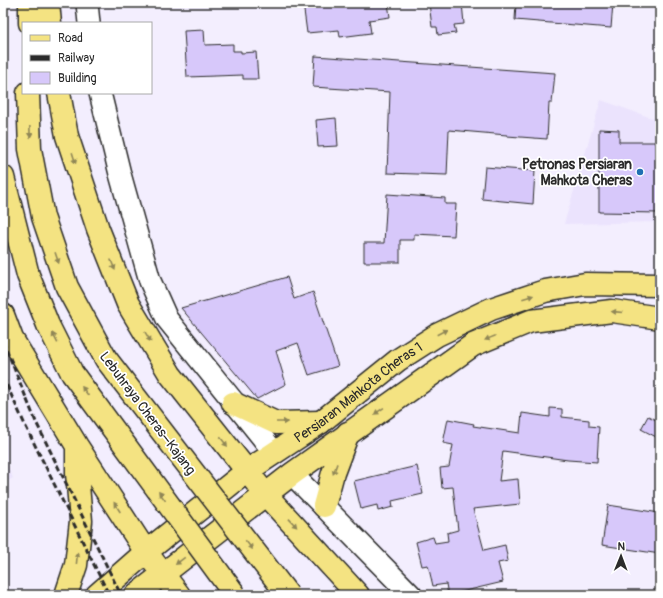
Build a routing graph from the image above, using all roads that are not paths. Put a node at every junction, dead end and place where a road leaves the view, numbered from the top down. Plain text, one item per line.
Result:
1 (30, 3) edge
2 (48, 3) edge
3 (87, 3) edge
4 (30, 22) edge
5 (50, 22) edge
6 (89, 22) edge
7 (28, 94) edge
8 (59, 94) edge
9 (100, 94) edge
10 (3, 177) edge
11 (660, 285) edge
12 (3, 315) edge
13 (658, 317) edge
14 (233, 403) junction
15 (321, 422) junction
16 (348, 433) junction
17 (77, 446) junction
18 (274, 452) junction
19 (247, 471) junction
20 (292, 474) junction
21 (266, 495) junction
22 (324, 506) junction
23 (146, 552) junction
24 (163, 574) junction
25 (66, 595) edge
26 (97, 595) edge
27 (136, 595) edge
28 (179, 595) edge
29 (235, 595) edge
30 (288, 595) edge
31 (358, 595) edge
32 (411, 595) edge

1 - 4 main road
2 - 5 main road
3 - 6 street
7 -> 30 main road, Lebuhraya Cheras–Kajang, bridge
8 -> 19 main road
9 - 14 street
29 -> 10 main road, bridge
15 -> 11 main road, Persiaran Mahkota Cheras 1
12 - 17 main road
13 -> 16 main road, Persiaran Mahkota Cheras 1
14 -> 15 main road
14 - 18 street
15 - 18 main road, Persiaran Mahkota Cheras 1
16 - 20 main road, Persiaran Mahkota Cheras 1
16 -> 22 main road
23 -> 17 main road
25 -> 17 main road
18 - 19 main road, Persiaran Mahkota Cheras 1
19 - 21 main road
19 - 23 main road, Persiaran Mahkota Cheras 1
20 - 21 main road, Persiaran Mahkota Cheras 1
20 - 22 street
21 -> 24 main road, Persiaran Mahkota Cheras 1
21 -> 31 main road
22 - 32 street
23 - 24 main road
23 - 26 main road, Persiaran Mahkota Cheras 1
24 - 27 main road, Persiaran Mahkota Cheras 1
24 - 28 main road

